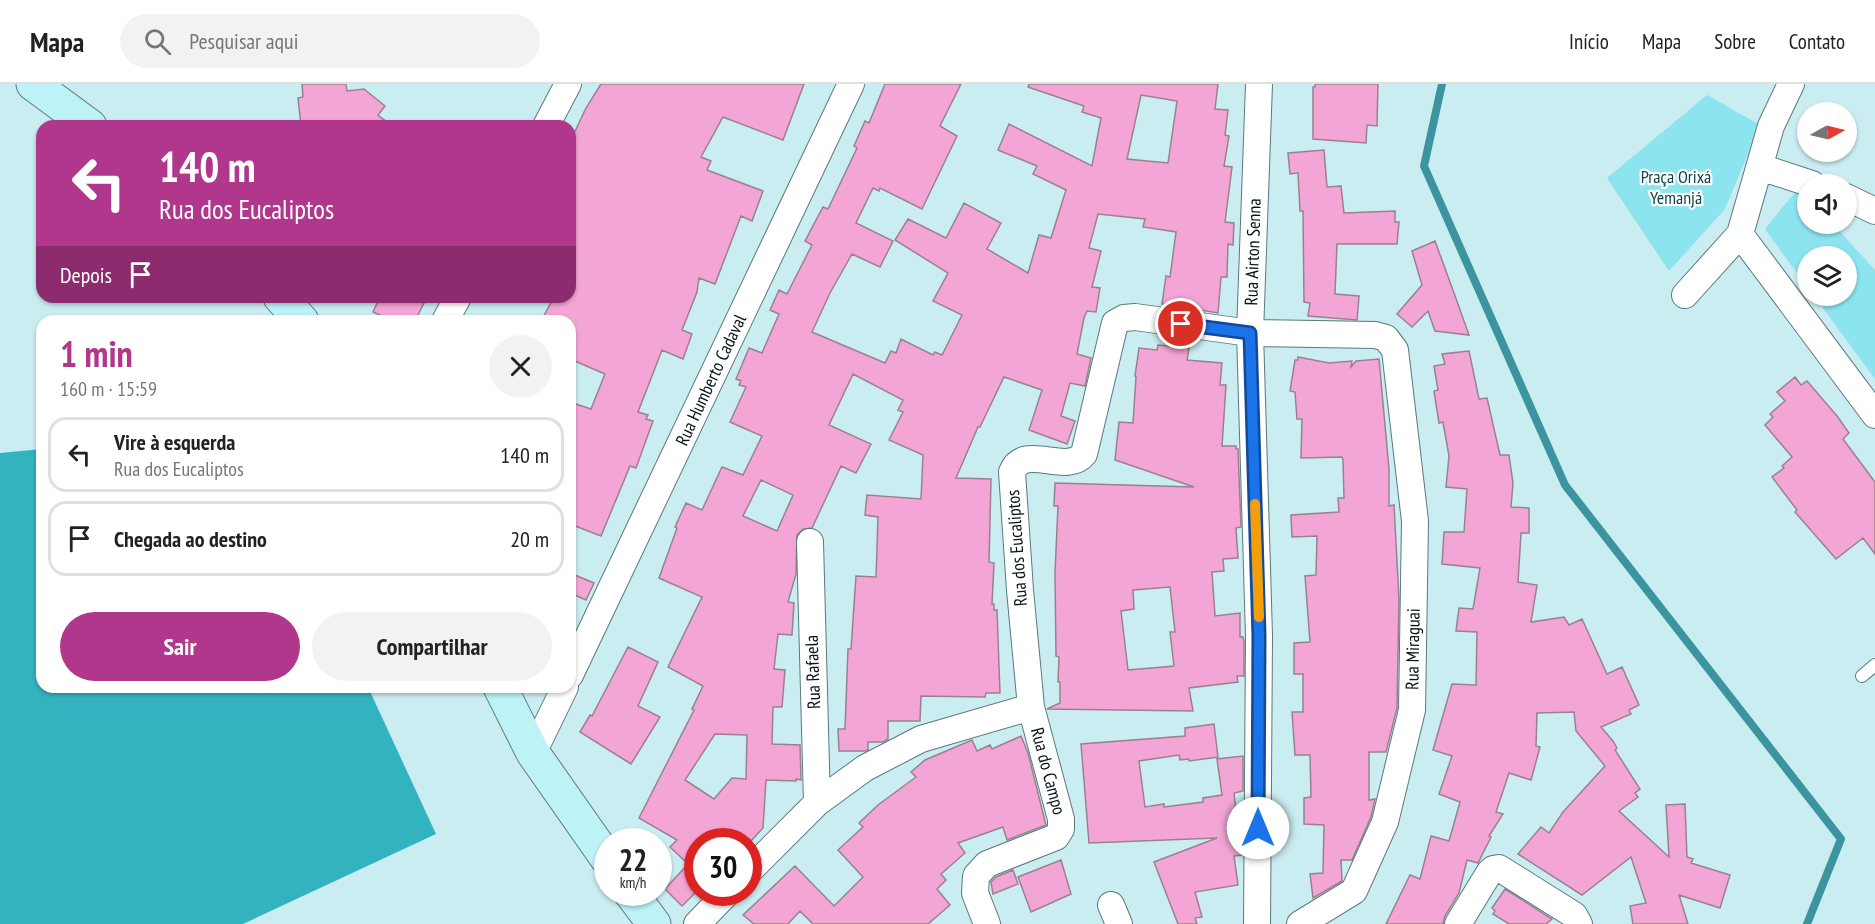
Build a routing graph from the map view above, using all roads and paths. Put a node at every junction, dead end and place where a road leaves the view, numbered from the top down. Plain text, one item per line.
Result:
1 (568, 84) edge
2 (851, 84) edge
3 (1259, 84) edge
4 (1791, 84) edge
5 (37, 85) edge
6 (82, 120) edge
7 (549, 120) edge
8 (1760, 167) junction
9 (1797, 179) edge
10 (1857, 202) edge
11 (1875, 211) edge
12 (1740, 234) junction
13 (1685, 295) dead end
14 (286, 303) edge
15 (296, 315) edge
16 (1250, 333) junction
17 (1386, 338) joint
18 (1875, 415) edge
19 (810, 542) dead end
20 (576, 662) edge
21 (1875, 665) edge
22 (1862, 676) dead end
23 (503, 693) edge
24 (561, 693) edge
25 (1031, 707) junction
26 (533, 753) junction
27 (817, 803) junction
28 (594, 840) edge
29 (762, 858) edge
30 (640, 906) edge
31 (714, 906) edge
32 (654, 924) edge
33 (697, 924) edge
34 (987, 924) edge
35 (1257, 924) edge
36 (1300, 924) edge
37 (1458, 924) edge
38 (1579, 924) edge

1 - 7 street
2 - 20 street, Rua Humberto Cadaval
3 - 16 street, Rua Airton Senna
4 - 8 street
5 - 6 main road
8 - 9 street
8 - 12 street
10 - 11 street
12 - 13 street
12 - 18 street
14 - 15 main road
16 - 17 street, Rua dos Eucaliptos
16 - 25 street, Rua dos Eucaliptos
16 - 35 street, Rua Airton Senna
17 - 36 street, Rua Miraguai
19 - 27 street, Rua Rafaela
21 - 22 lane
23 - 26 main road
24 - 26 street
25 - 27 street
25 - 34 street, Rua do Campo
26 - 28 main road
27 - 29 street
30 - 32 main road
31 - 33 street
37 - 38 street

